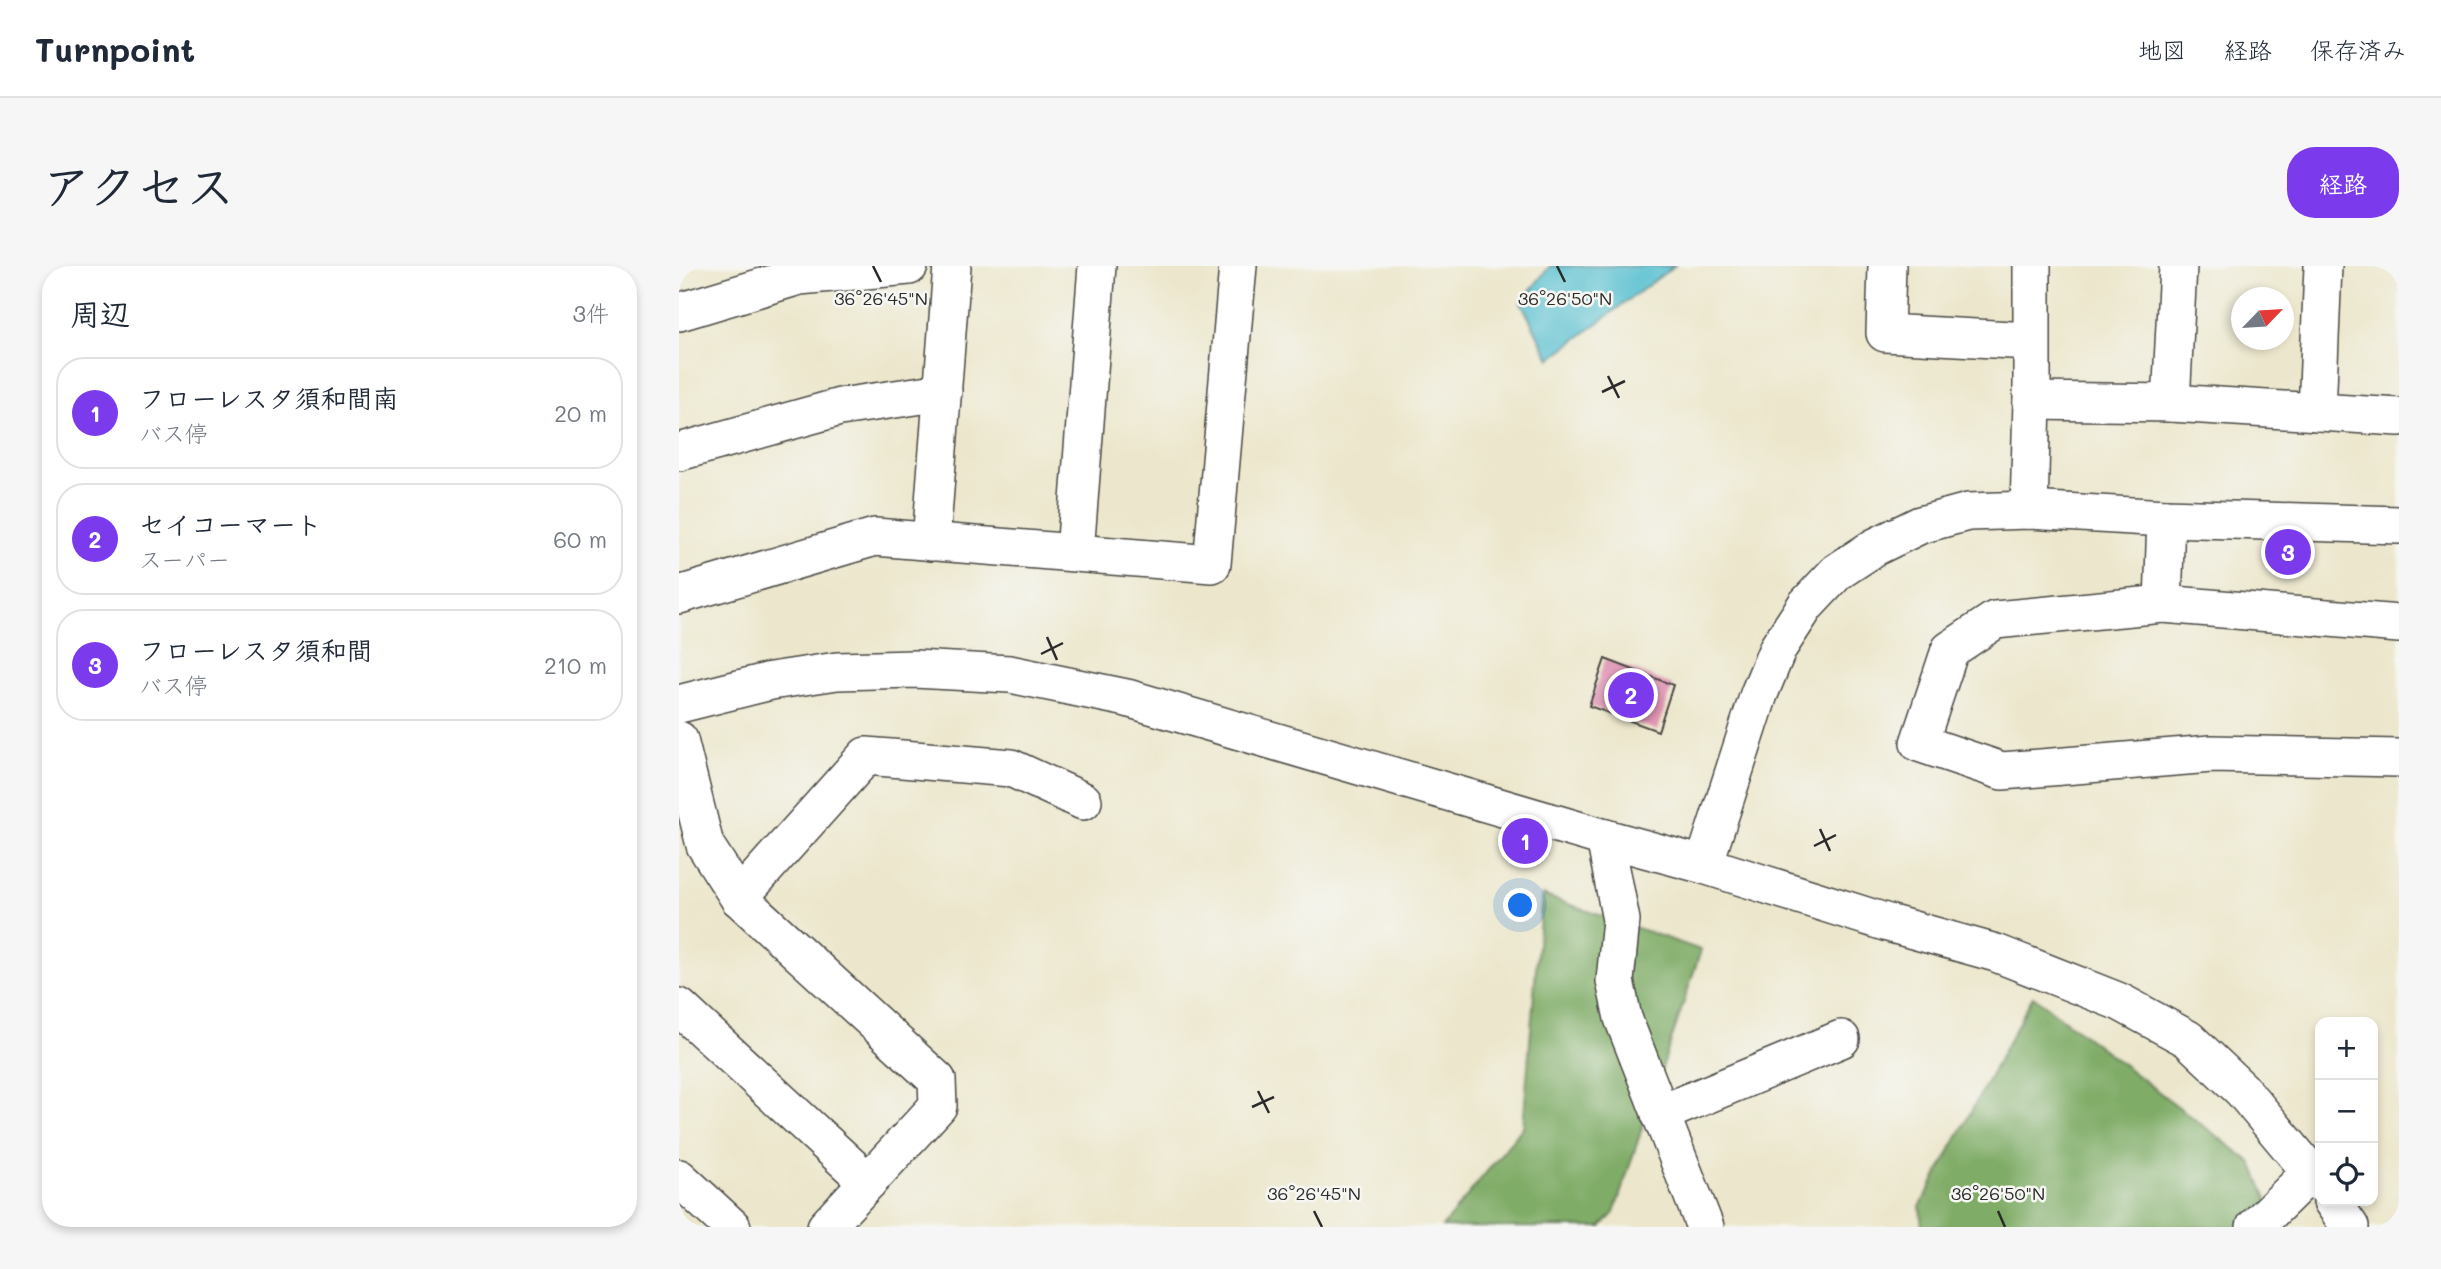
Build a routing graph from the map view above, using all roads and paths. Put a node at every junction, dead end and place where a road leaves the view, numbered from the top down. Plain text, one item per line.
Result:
1 (909, 266) edge
2 (952, 266) edge
3 (1097, 266) edge
4 (1238, 266) edge
5 (1887, 266) edge
6 (2032, 266) edge
7 (2178, 266) edge
8 (2323, 266) edge
9 (679, 312) edge
10 (2030, 341) junction
11 (943, 392) junction
12 (2032, 401) junction
13 (2171, 403) junction
14 (2317, 412) junction
15 (2399, 417) edge
16 (679, 452) edge
17 (2029, 510) junction
18 (2166, 518) junction
19 (2399, 525) edge
20 (931, 542) junction
21 (1075, 553) junction
22 (679, 595) edge
23 (2162, 604) junction
24 (2399, 624) edge
25 (679, 704) edge
26 (679, 740) edge
27 (2399, 758) edge
28 (1083, 801) dead end
29 (1605, 838) junction
30 (692, 852) edge
31 (1704, 864) junction
32 (739, 898) junction
33 (679, 1007) edge
34 (1841, 1039) dead end
35 (1660, 1114) junction
36 (2315, 1176) edge
37 (679, 1178) edge
38 (2315, 1178) edge
39 (868, 1182) junction
40 (2335, 1206) edge
41 (732, 1227) edge
42 (826, 1227) edge
43 (1705, 1227) edge
44 (2255, 1227) edge
45 (2350, 1227) edge

1 - 9 street
2 - 11 street
3 - 21 street
4 - 21 street
5 - 10 street
6 - 10 street
7 - 13 street
8 - 14 street
10 - 12 street
11 - 16 street
11 - 20 street
12 - 13 street
12 - 17 street
13 - 14 street
14 - 15 street
17 - 18 street
17 - 31 street
18 - 19 street
18 - 23 street
20 - 21 street
20 - 22 street
23 - 24 street
23 - 27 street
25 - 29 street
26 - 30 street
28 - 32 street
29 - 31 street
29 - 35 street
30 - 32 street
31 - 36 street
32 - 39 street
33 - 39 street
34 - 35 street
35 - 43 street
37 - 41 street
38 - 44 street
39 - 42 street
40 - 45 street

